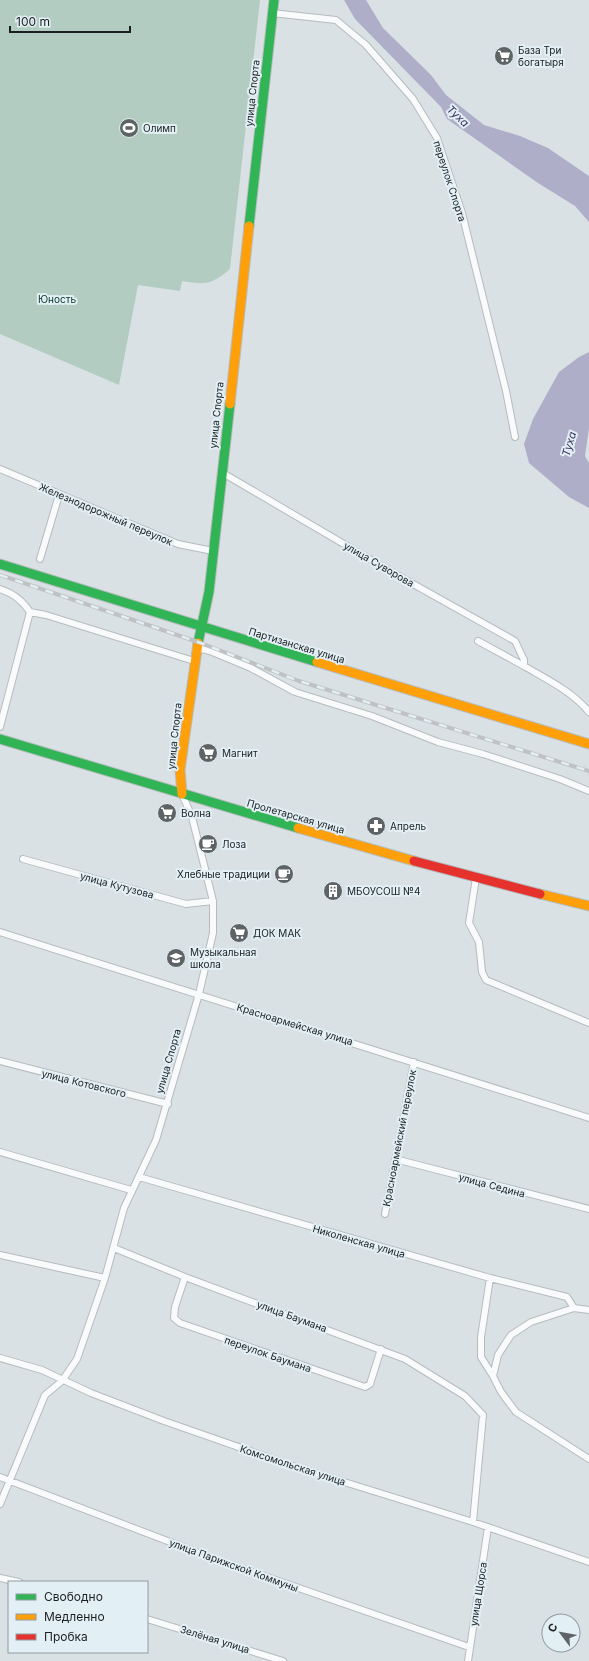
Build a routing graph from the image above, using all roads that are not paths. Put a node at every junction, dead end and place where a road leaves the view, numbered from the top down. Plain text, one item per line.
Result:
1 (274, 0) edge
2 (272, 13) junction
3 (515, 437) dead end
4 (0, 469) edge
5 (221, 472) junction
6 (59, 495) junction
7 (213, 551) junction
8 (40, 559) dead end
9 (0, 564) edge
10 (0, 589) edge
11 (30, 612) junction
12 (202, 627) junction
13 (478, 641) dead end
14 (197, 648) junction
15 (194, 660) junction
16 (524, 666) junction
17 (589, 712) edge
18 (0, 727) edge
19 (0, 739) edge
20 (589, 744) edge
21 (589, 791) edge
22 (182, 794) junction
23 (23, 860) dead end
24 (476, 878) junction
25 (213, 901) junction
26 (589, 906) edge
27 (0, 932) edge
28 (199, 994) junction
29 (589, 1023) edge
30 (0, 1061) edge
31 (414, 1062) junction
32 (168, 1104) junction
33 (589, 1118) edge
34 (0, 1152) edge
35 (395, 1159) junction
36 (139, 1177) junction
37 (131, 1190) junction
38 (589, 1209) edge
39 (385, 1214) dead end
40 (114, 1248) junction
41 (0, 1255) edge
42 (185, 1277) junction
43 (105, 1278) junction
44 (490, 1278) junction
45 (574, 1308) junction
46 (589, 1310) edge
47 (381, 1349) junction
48 (0, 1358) edge
49 (493, 1376) junction
50 (62, 1380) junction
51 (589, 1459) edge
52 (0, 1477) edge
53 (9, 1479) junction
54 (0, 1504) edge
55 (473, 1522) junction
56 (488, 1527) junction
57 (589, 1562) edge
58 (0, 1578) edge
59 (14, 1581) edge
60 (148, 1619) edge
61 (469, 1647) junction
62 (283, 1661) edge
63 (468, 1661) edge

1 - 2 street, улица Спорта
2 - 3 street, переулок Спорта
2 - 5 street, улица Спорта
4 - 6 street, Железнодорожный переулок
5 - 7 street, улица Спорта
5 - 16 street, улица Суворова
6 - 7 street, Железнодорожный переулок
6 - 8 street
7 - 12 street, улица Спорта
9 - 12 street, Партизанская улица
10 - 11 street
11 - 15 street
11 - 18 street
12 - 14 street, улица Спорта
12 - 20 street, Партизанская улица
13 - 16 street
14 - 15 street, улица Спорта
14 - 21 street
15 - 22 street, улица Спорта
16 - 17 street
19 - 22 street, Пролетарская улица
22 - 24 street, Пролетарская улица
22 - 25 street, улица Спорта
23 - 25 street, улица Кутузова
24 - 26 street, Пролетарская улица
24 - 29 street
25 - 28 street, улица Спорта
27 - 28 street, Красноармейская улица
28 - 31 street, Красноармейская улица
28 - 32 street, улица Спорта
30 - 32 street, улица Котовского
31 - 33 street, Красноармейская улица
31 - 35 street, Красноармейский переулок
32 - 36 street, улица Спорта
34 - 37 street
35 - 38 street, улица Седина
35 - 39 street, Красноармейский переулок
36 - 37 street, улица Спорта
36 - 44 street, Николенская улица
37 - 40 street, улица Спорта
40 - 42 street, улица Баумана
40 - 43 street, улица Спорта
41 - 43 street
42 - 47 street, улица Баумана
42 - 47 street, переулок Баумана
43 - 50 street, улица Спорта
44 - 45 street, Николенская улица
44 - 49 street
45 - 46 street
45 - 49 street
47 - 55 street, улица Баумана
48 - 50 street, Комсомольская улица
49 - 51 street
50 - 53 street, улица Спорта
50 - 55 street, Комсомольская улица
52 - 53 street, улица Парижской Коммуны
53 - 54 street, улица Спорта
53 - 61 street, улица Парижской Коммуны
55 - 56 street, Комсомольская улица
56 - 57 street, Комсомольская улица
56 - 61 street, улица Щорса
58 - 59 street
60 - 62 street, Зелёная улица
61 - 63 street, улица Щорса

